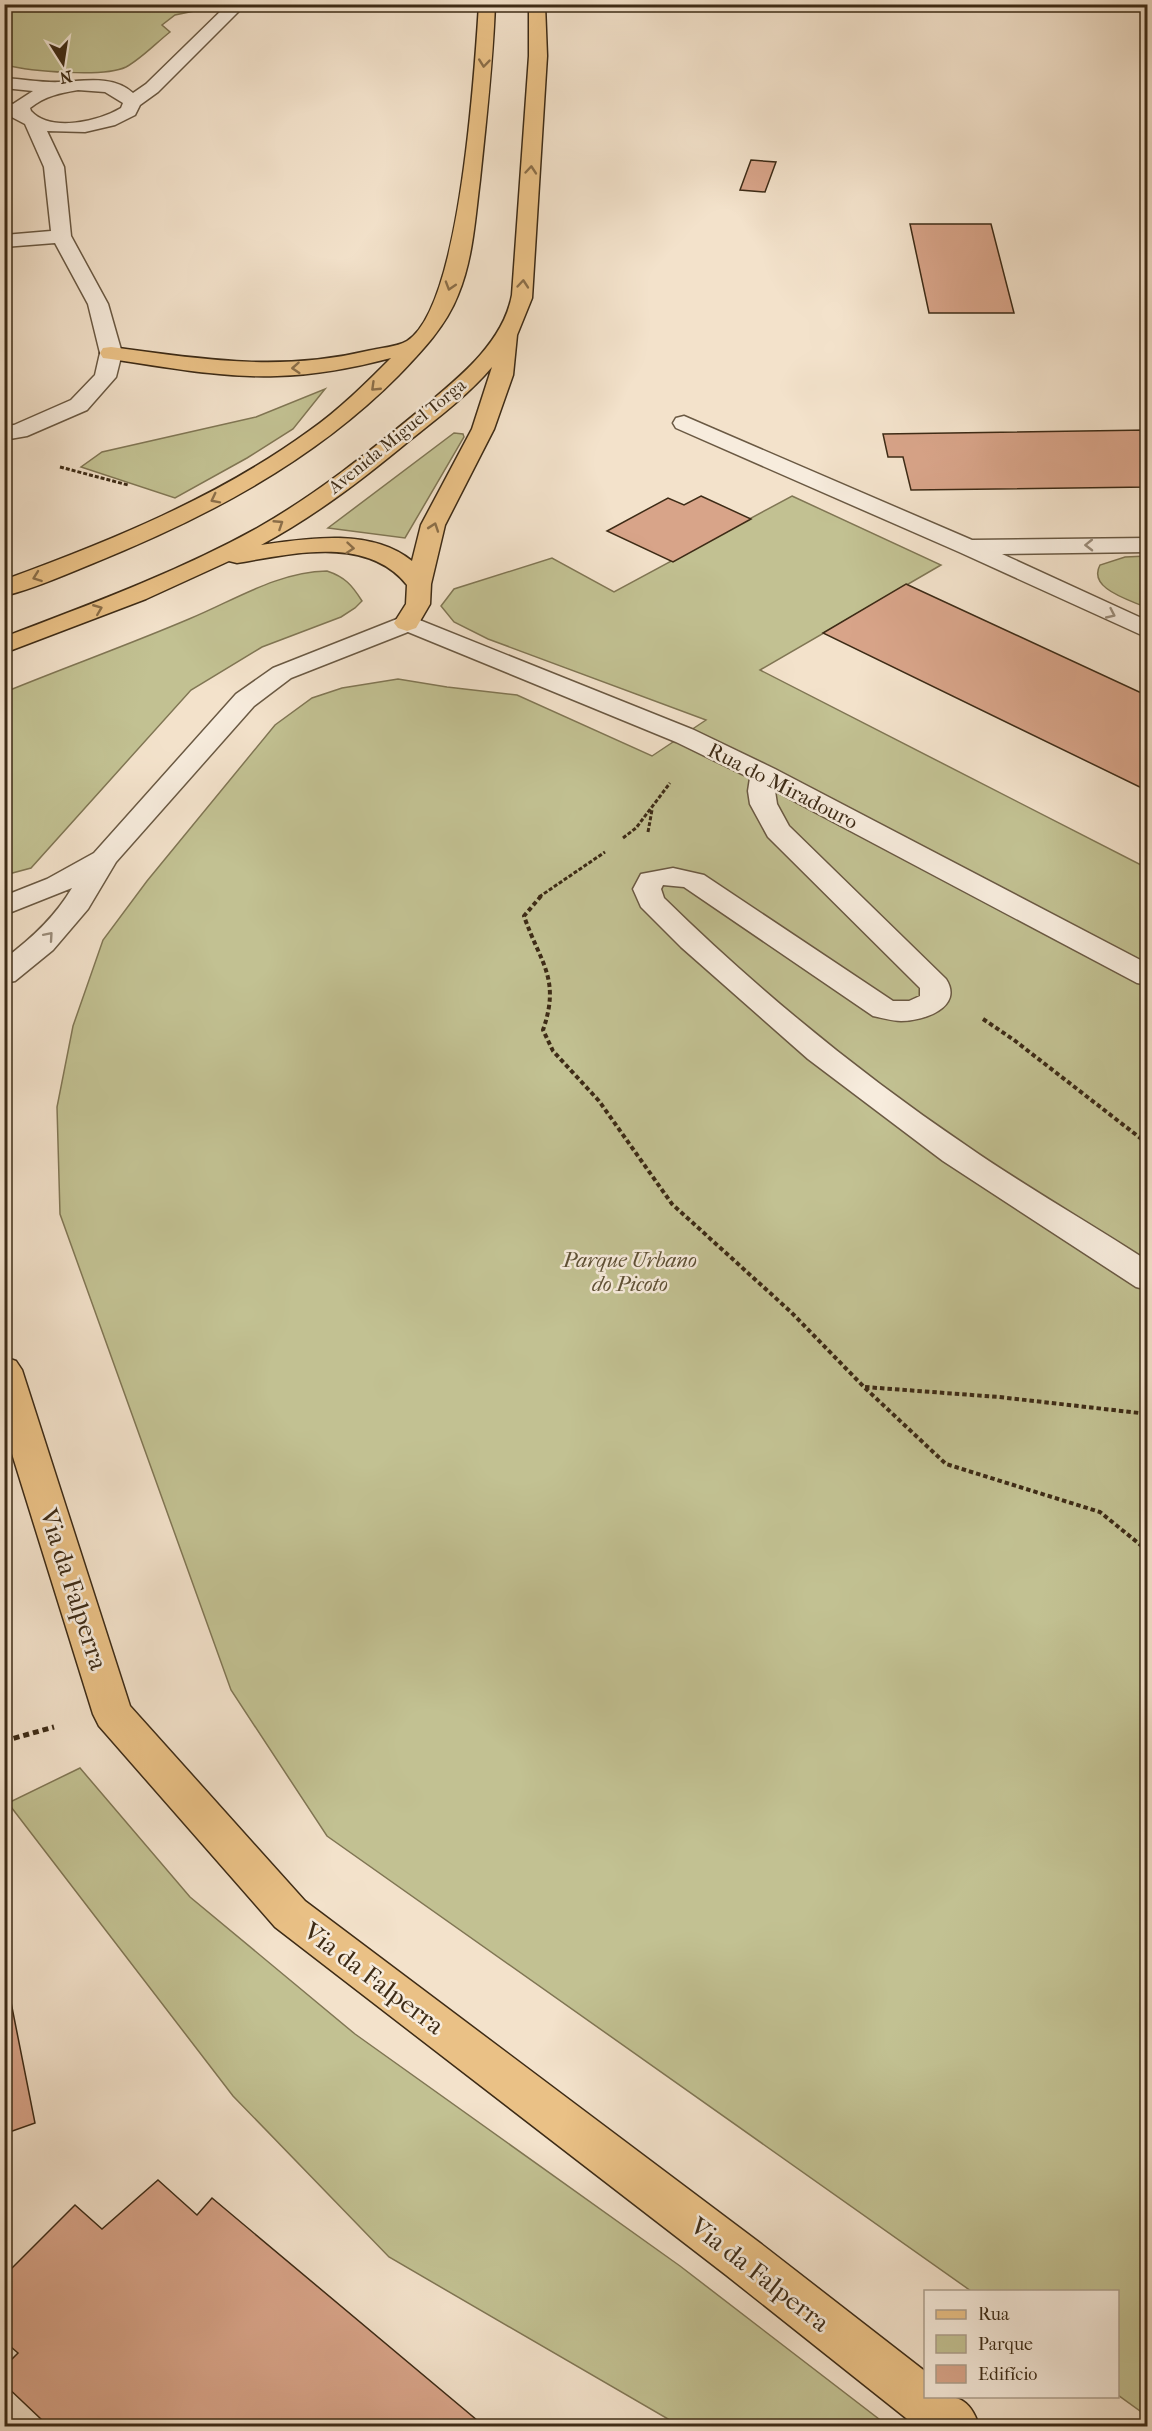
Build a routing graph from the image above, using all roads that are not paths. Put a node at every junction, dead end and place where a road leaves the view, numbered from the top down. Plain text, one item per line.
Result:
1 (238, 4) edge
2 (487, 4) edge
3 (537, 4) edge
4 (173, 66) junction
5 (4, 83) edge
6 (60, 87) junction
7 (104, 87) junction
8 (132, 102) junction
9 (4, 106) edge
10 (30, 119) junction
11 (104, 123) junction
12 (63, 156) junction
13 (61, 236) junction
14 (4, 241) edge
15 (507, 336) junction
16 (415, 345) junction
17 (111, 353) junction
18 (684, 423) dead end
19 (4, 433) edge
20 (1148, 545) edge
21 (968, 547) junction
22 (209, 561) junction
23 (419, 584) junction
24 (4, 589) edge
25 (407, 623) junction
26 (1148, 631) edge
27 (4, 646) edge
28 (765, 775) junction
29 (104, 858) junction
30 (4, 906) edge
31 (4, 974) edge
32 (1148, 976) edge
33 (1148, 1278) edge
34 (4, 1370) edge
35 (955, 2427) edge

1 - 4 street
2 -> 16 main road
15 -> 3 main road, Avenida Miguel Torga
4 - 7 street
4 - 8 street
5 - 6 street
6 - 7 street
6 - 10 street
7 - 8 street
8 - 11 street
9 - 10 street
10 - 11 street
10 - 12 street
11 - 12 street
12 - 13 street
13 - 14 street
13 - 17 street
22 -> 15 main road, Avenida Miguel Torga
23 -> 15 main road
16 -> 17 main road
16 -> 24 main road
17 - 19 street
18 - 21 street
20 -> 21 street
21 -> 26 street
22 -> 23 main road
27 -> 22 main road, Avenida Miguel Torga
23 - 25 main road
25 - 28 street, Rua do Miradouro
25 - 29 street
28 - 32 street, Rua do Miradouro
28 - 33 street
29 - 30 street
31 -> 29 street
34 - 35 main road, Via da Falperra

